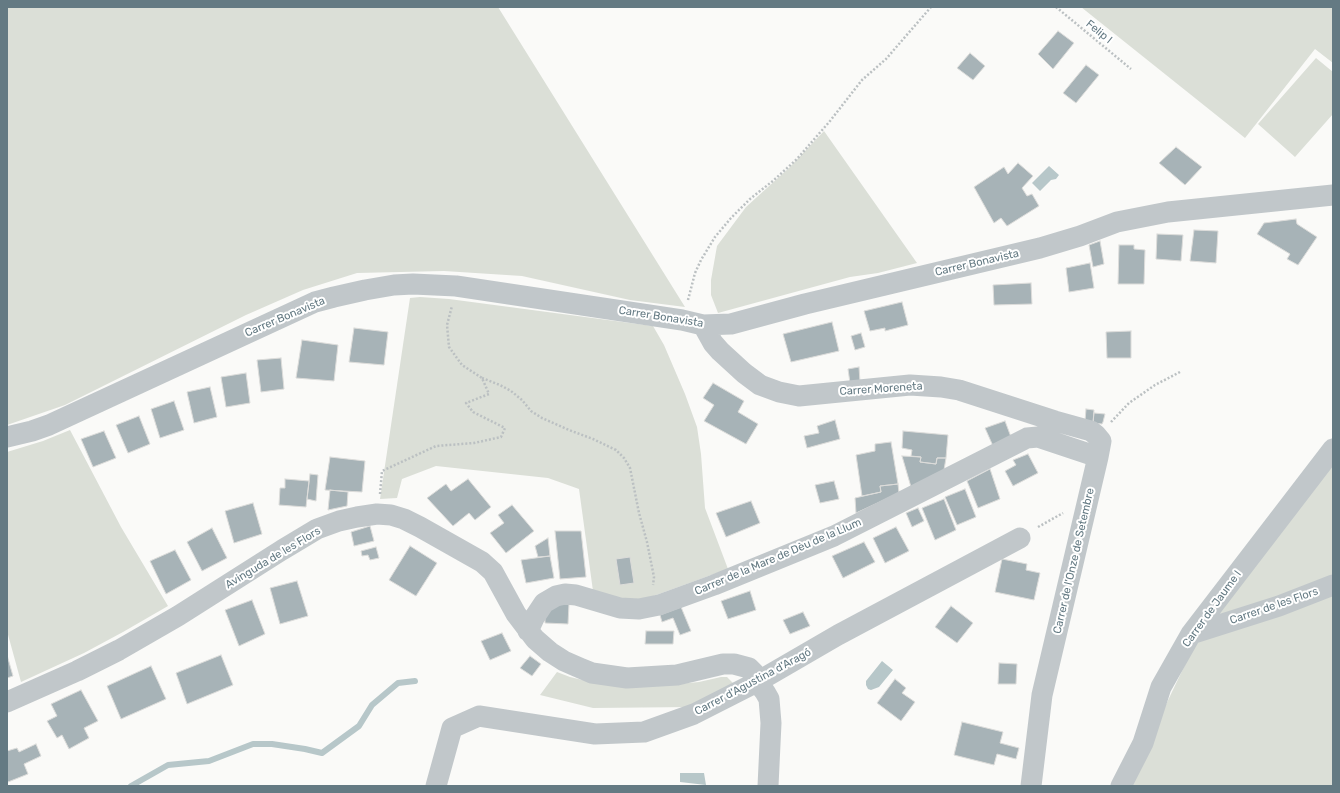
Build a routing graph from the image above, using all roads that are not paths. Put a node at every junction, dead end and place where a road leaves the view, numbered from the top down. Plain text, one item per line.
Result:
1 (1333, 195) edge
2 (703, 325) junction
3 (7, 437) edge
4 (1100, 449) junction
5 (1333, 449) edge
6 (1020, 538) road end
7 (1333, 585) edge
8 (528, 631) junction
9 (1191, 634) junction
10 (756, 682) junction
11 (7, 702) edge
12 (436, 786) edge
13 (768, 786) edge
14 (1031, 786) edge
15 (1121, 786) edge

1 - 2 street, Carrer Bonavista
2 - 3 street, Carrer Bonavista
2 - 4 street, Carrer Moreneta
4 - 8 street, Carrer de la Mare de Dèu de la Llum
4 - 14 street, Carrer de l'Onze de Setembre
5 - 9 street, Carrer de Jaume I
6 - 10 street, Carrer d'Agustina d'Aragó
7 - 9 street, Carrer de les Flors
8 - 10 street, Avinguda de les Flors
8 - 11 street, Avinguda de les Flors
9 - 15 street, Carrer de Jaume I
10 - 12 street, Carrer d'Agustina d'Aragó
10 - 13 street, Avinguda de les Flors

